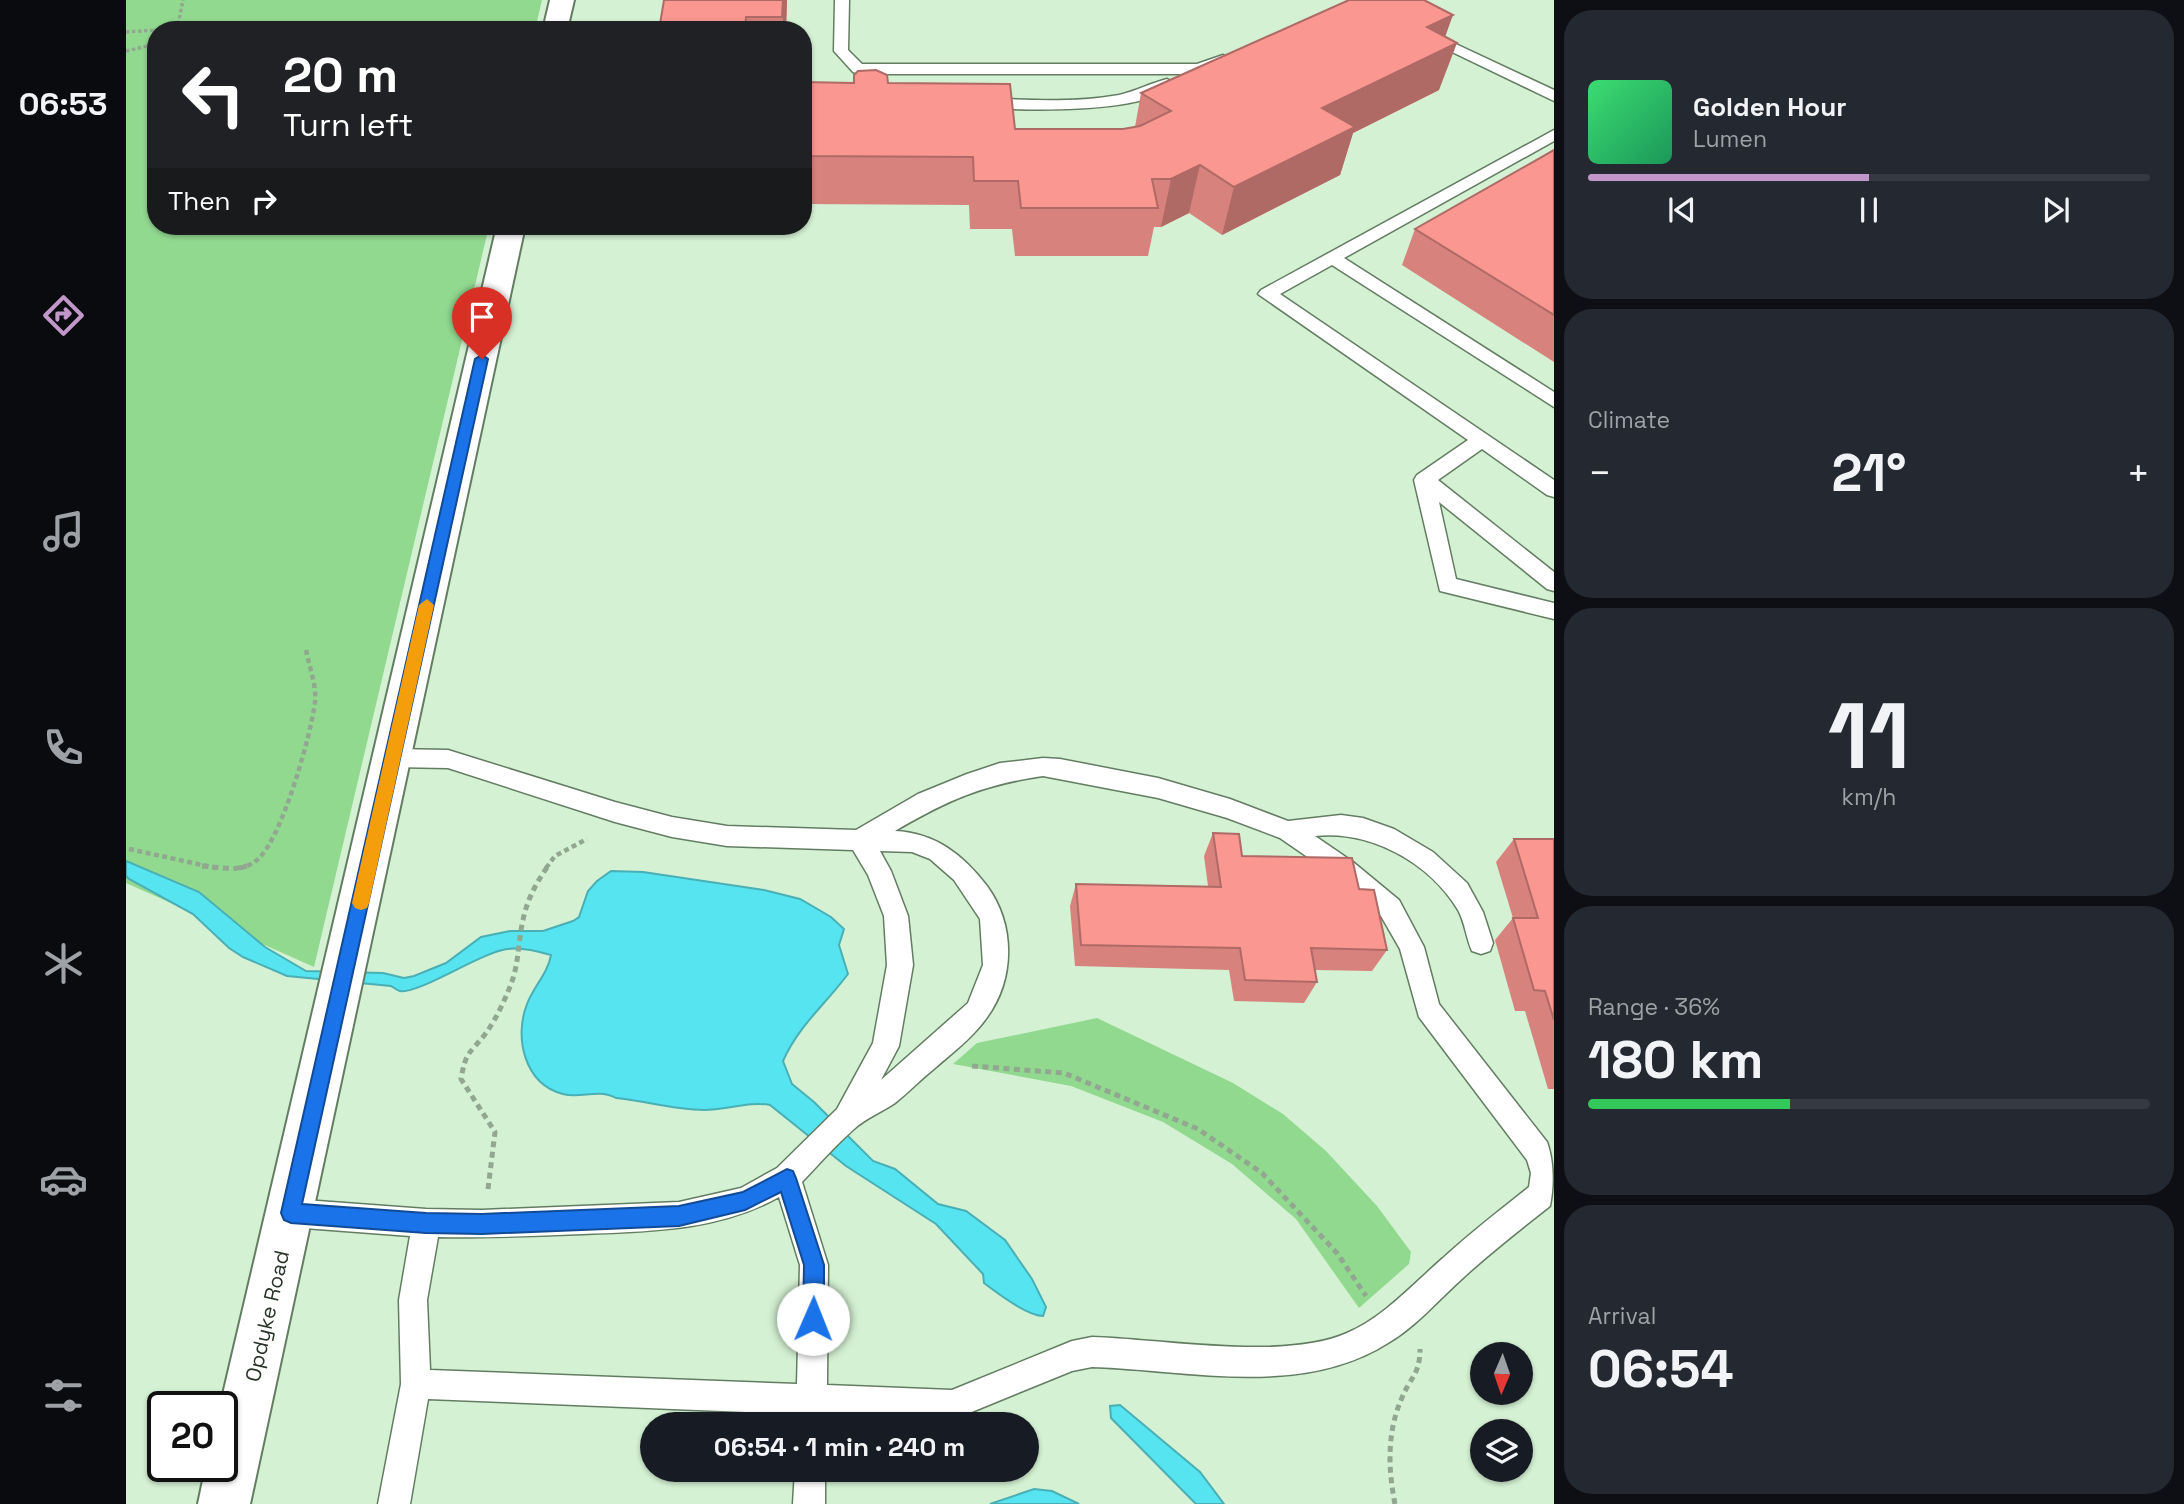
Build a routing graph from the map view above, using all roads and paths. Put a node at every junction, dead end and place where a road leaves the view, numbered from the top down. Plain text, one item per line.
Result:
1 (183, 0) edge
2 (562, 0) edge
3 (842, 0) edge
4 (179, 21) edge
5 (557, 21) edge
6 (1419, 30) edge
7 (147, 31) edge
8 (126, 32) edge
9 (147, 46) edge
10 (126, 51) edge
11 (1235, 54) edge
12 (858, 69) junction
13 (1199, 69) junction
14 (894, 85) edge
15 (1554, 96) edge
16 (961, 102) edge
17 (1554, 135) edge
18 (509, 235) edge
19 (1332, 258) junction
20 (1554, 401) edge
21 (1482, 440) junction
22 (1424, 480) junction
23 (1554, 490) edge
24 (1554, 583) edge
25 (1554, 611) edge
26 (306, 648) dead end
27 (392, 758) junction
28 (615, 812) junction
29 (1288, 831) junction
30 (860, 840) junction
31 (129, 849) dead end
32 (1481, 943) dead end
33 (919, 1063) junction
34 (846, 1118) junction
35 (787, 1178) junction
36 (291, 1213) junction
37 (426, 1223) junction
38 (482, 1224) junction
39 (1401, 1314) junction
40 (416, 1384) junction
41 (812, 1412) edge
42 (810, 1482) edge
43 (224, 1504) edge
44 (394, 1504) edge
45 (809, 1504) edge
46 (1395, 1504) edge

1 - 4 path
2 - 5 main road
3 - 12 lane
6 - 15 lane
7 - 8 path
9 - 10 path
11 - 13 lane
12 - 13 lane
12 - 14 lane
13 - 16 lane
17 - 19 lane
18 - 27 main road, Opdyke Road
19 - 20 lane
19 - 21 lane
21 - 22 lane
21 - 23 lane
22 - 24 lane
22 - 25 lane
26 - 31 path
27 - 28 lane
27 - 36 main road, Opdyke Road
28 - 30 lane
28 - 38 path
29 - 30 lane
29 - 32 lane
29 - 39 lane
30 - 33 lane
30 - 34 lane
33 - 34 lane
33 - 39 path
34 - 35 lane
35 - 38 lane
35 - 41 lane
36 - 37 lane
36 - 43 main road, Opdyke Road
37 - 38 lane
37 - 40 lane
39 - 41 lane
39 - 46 path
40 - 41 lane
40 - 44 lane
42 - 45 lane

